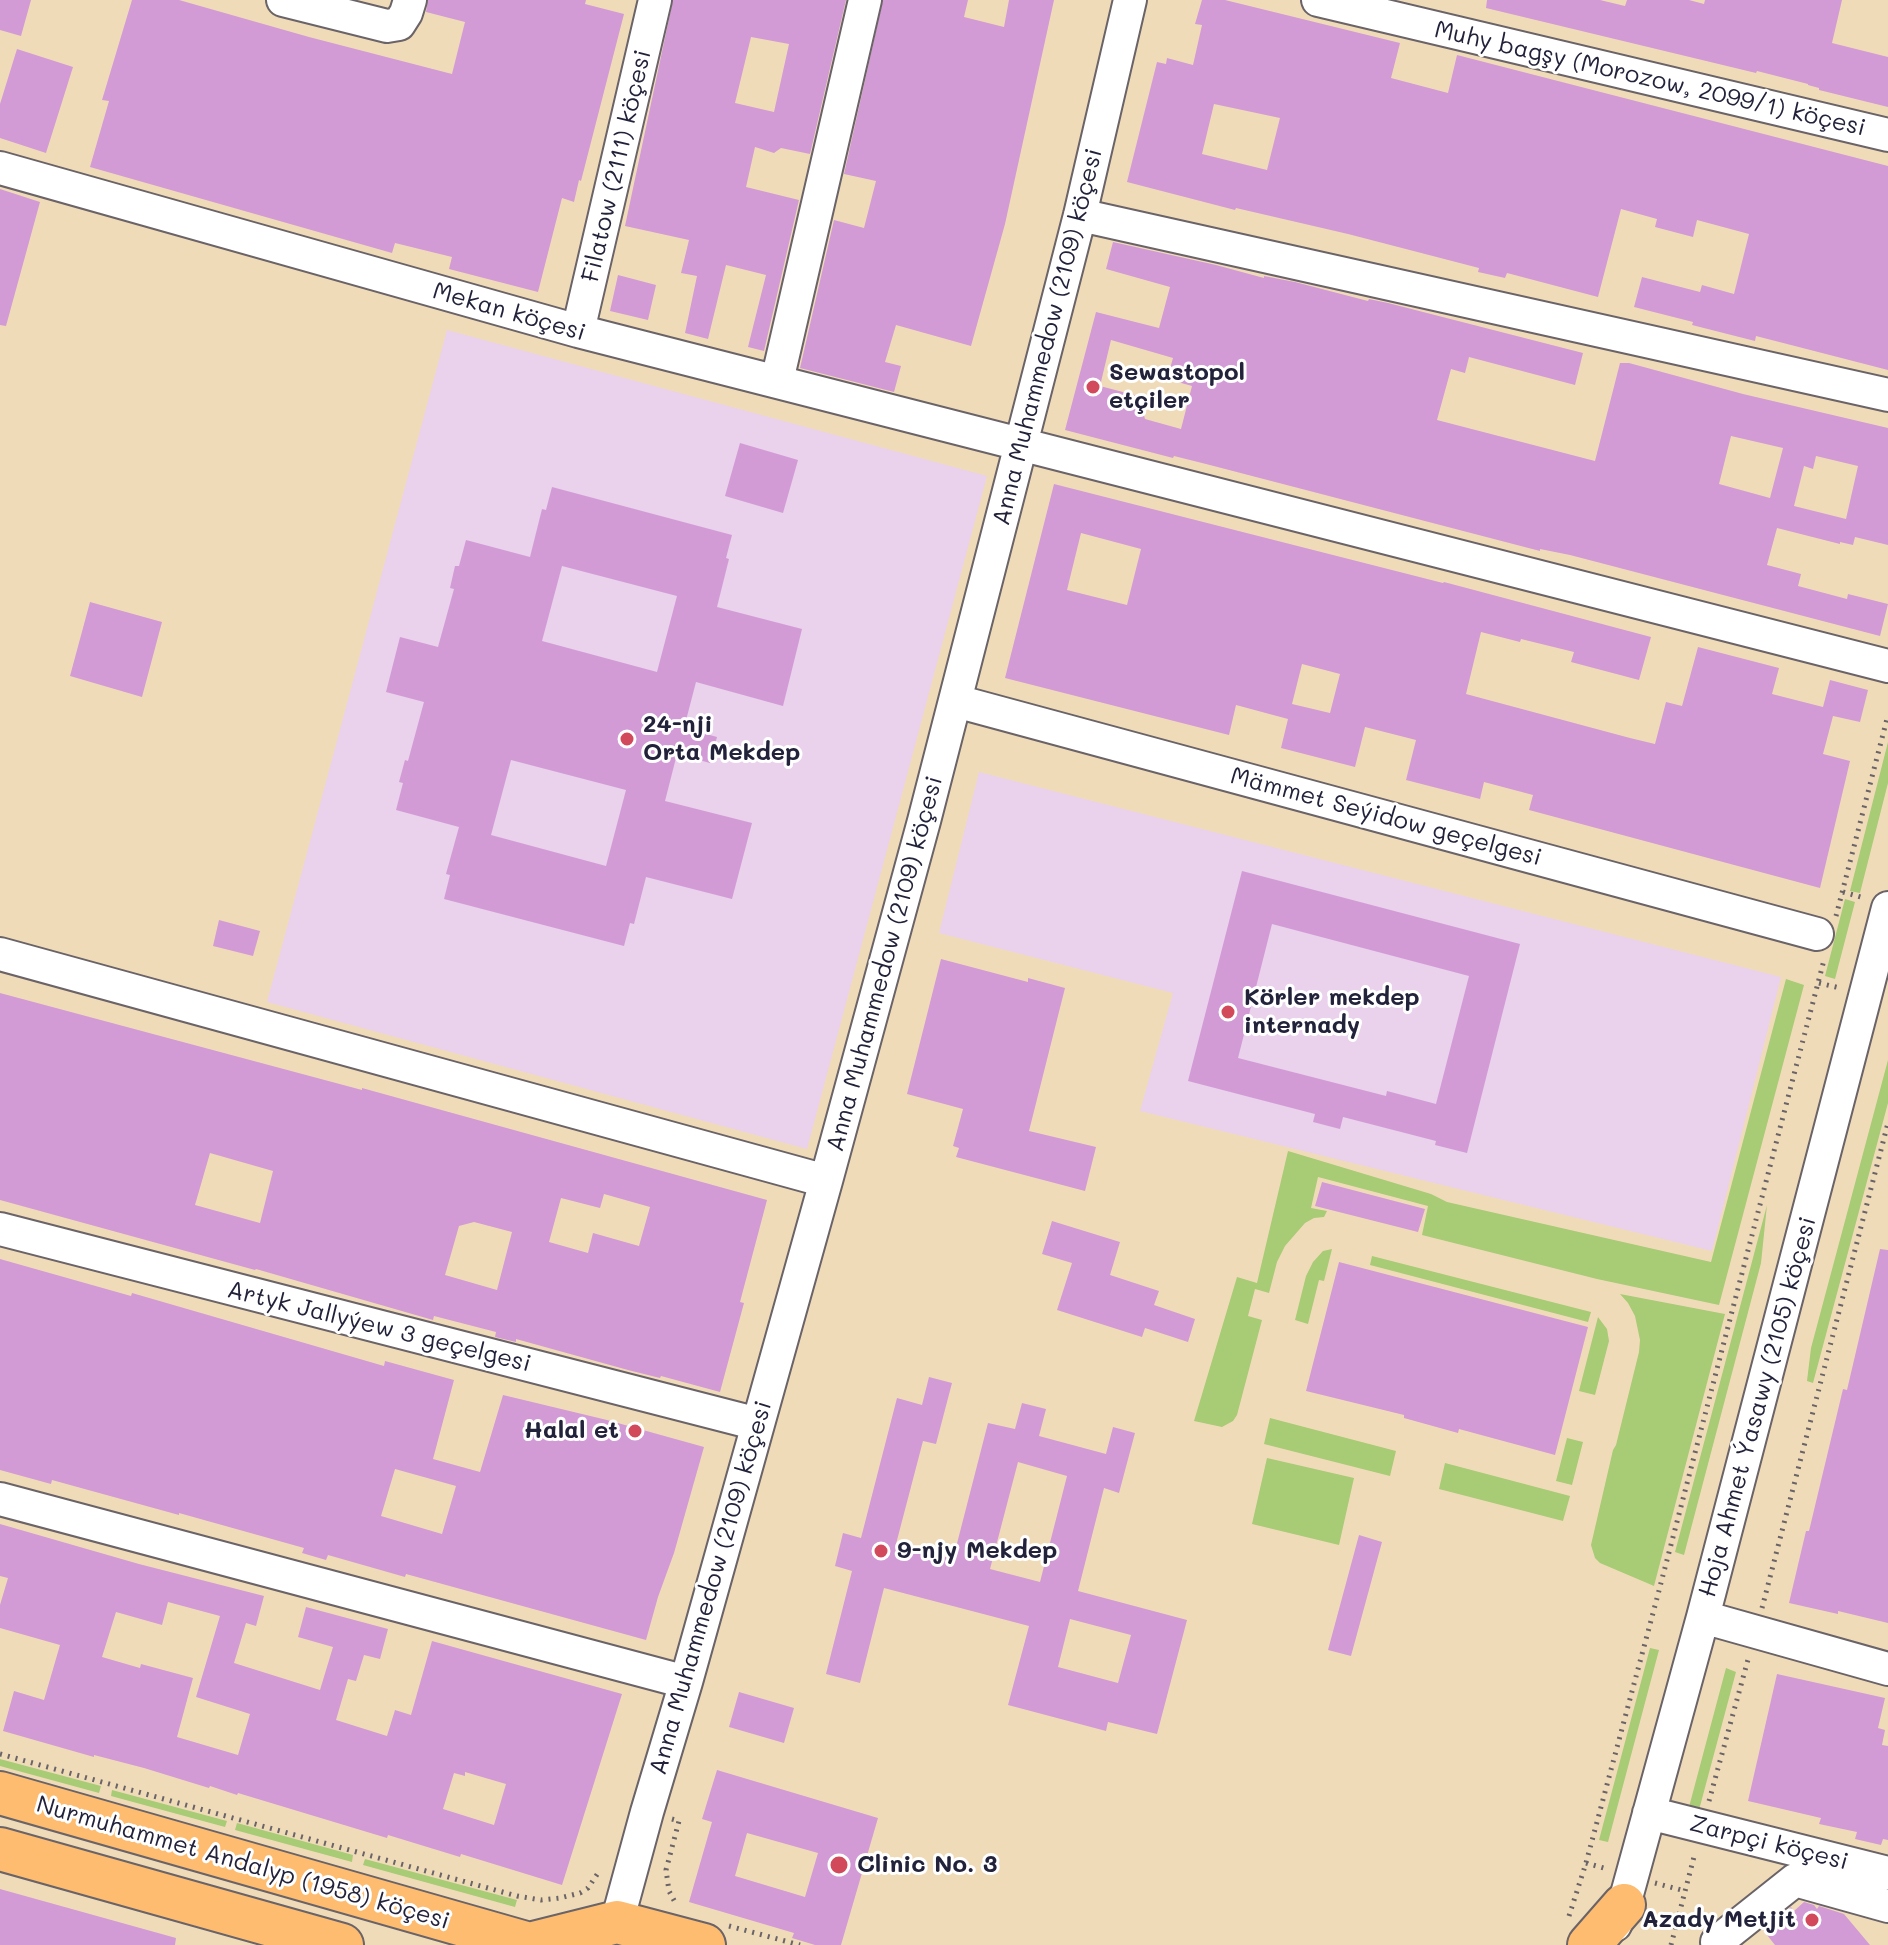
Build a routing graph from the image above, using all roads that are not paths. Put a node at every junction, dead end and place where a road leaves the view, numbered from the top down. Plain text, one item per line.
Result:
1 (283, 0) edge
2 (410, 0) edge
3 (655, 0) edge
4 (865, 0) edge
5 (1130, 0) edge
6 (1318, 0) edge
7 (1888, 135) edge
8 (0, 168) edge
9 (1080, 215) junction
10 (578, 331) junction
11 (777, 381) junction
12 (1888, 395) edge
13 (1022, 444) junction
14 (1888, 666) edge
15 (956, 701) junction
16 (1888, 908) edge
17 (1826, 936) road end
18 (0, 954) edge
19 (826, 1181) junction
20 (0, 1229) edge
21 (758, 1424) junction
22 (0, 1499) edge
23 (1703, 1617) junction
24 (1888, 1669) edge
25 (686, 1682) junction
26 (0, 1793) edge
27 (1649, 1813) junction
28 (0, 1849) edge
29 (1888, 1873) edge
30 (1888, 1906) edge
31 (617, 1922) junction
32 (1624, 1925) edge
33 (713, 1934) edge
34 (1577, 1935) edge
35 (531, 1944) edge
36 (342, 1945) edge
37 (1605, 1945) edge
38 (1720, 1945) edge

1 - 2 street
3 - 10 street, Filatow (2111) köçesi
4 - 11 street
5 - 9 street, Anna Muhammedow (2109) köçesi
6 - 7 street, Muhy bagşy (Morozow, 2099/1) köçesi
8 - 10 street, Mekan köçesi
9 - 12 street
9 - 13 street, Anna Muhammedow (2109) köçesi
10 - 11 street, Mekan köçesi
11 - 13 street, Mekan köçesi
13 - 14 street, Mekan köçesi
13 - 15 street, Anna Muhammedow (2109) köçesi
15 - 17 street, Mämmet Seýidow geçelgesi
15 - 19 street, Anna Muhammedow (2109) köçesi
16 - 23 street, Hoja Ahmet Ýasawy (2105) köçesi
18 - 19 street
19 - 21 street, Anna Muhammedow (2109) köçesi
20 - 21 street, Artyk Jallyýew 3 geçelgesi
21 - 25 street, Anna Muhammedow (2109) köçesi
22 - 25 street
23 - 24 street
23 - 27 street, Hoja Ahmet Ýasawy (2105) köçesi
25 - 31 street, Anna Muhammedow (2109) köçesi
26 - 35 main road, Nurmuhammet Andalyp (1958) köçesi
27 - 29 street, Zarpçi köçesi
27 - 32 street, Hoja Ahmet Ýasawy (2105) köçesi
28 - 36 main road
30 - 38 street
31 - 33 main road
31 - 35 main road
32 - 34 main road
32 - 37 street, Hoja Ahmet Ýasawy (2105) köçesi

